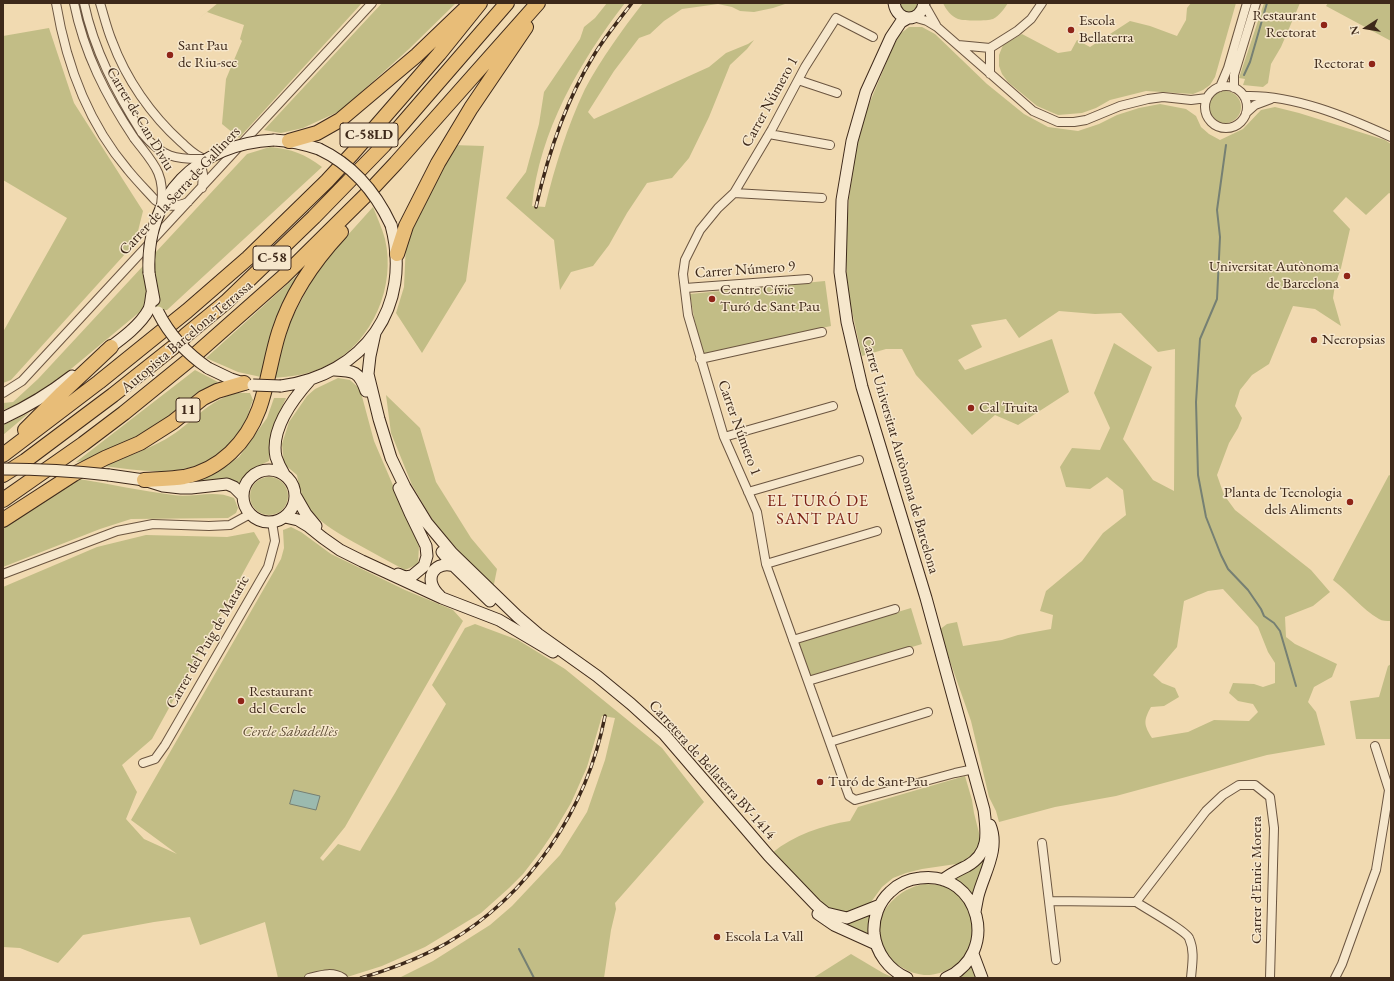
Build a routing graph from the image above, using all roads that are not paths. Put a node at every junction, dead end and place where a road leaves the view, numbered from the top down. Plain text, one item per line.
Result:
1 (56, 3) edge
2 (74, 3) edge
3 (84, 3) edge
4 (100, 3) edge
5 (372, 3) edge
6 (470, 3) edge
7 (480, 3) edge
8 (507, 3) edge
9 (538, 3) edge
10 (542, 3) edge
11 (1042, 3) edge
12 (1247, 3) edge
13 (1256, 3) edge
14 (924, 4) edge
15 (895, 7) edge
16 (911, 17) junction
17 (937, 27) junction
18 (873, 37) dead end
19 (891, 37) junction
20 (957, 45) junction
21 (990, 48) junction
22 (990, 74) junction
23 (798, 80) junction
24 (1220, 87) junction
25 (1234, 88) junction
26 (837, 93) dead end
27 (1244, 96) junction
28 (1207, 98) junction
29 (1273, 98) junction
30 (1191, 100) junction
31 (1205, 112) junction
32 (1246, 113) junction
33 (769, 134) junction
34 (1391, 138) edge
35 (289, 141) junction
36 (830, 145) dead end
37 (234, 153) junction
38 (202, 158) junction
39 (202, 188) junction
40 (734, 193) junction
41 (367, 194) junction
42 (822, 198) dead end
43 (189, 202) junction
44 (157, 205) junction
45 (158, 235) junction
46 (397, 254) junction
47 (808, 279) dead end
48 (685, 288) junction
49 (152, 293) junction
50 (822, 332) dead end
51 (375, 333) junction
52 (111, 347) junction
53 (700, 359) junction
54 (334, 370) junction
55 (364, 375) junction
56 (310, 380) junction
57 (248, 384) junction
58 (3, 393) edge
59 (833, 406) dead end
60 (3, 418) edge
61 (724, 437) junction
62 (3, 450) edge
63 (3, 455) edge
64 (859, 460) dead end
65 (3, 469) edge
66 (284, 474) junction
67 (3, 475) edge
68 (144, 480) junction
69 (398, 485) junction
70 (748, 492) junction
71 (242, 495) junction
72 (295, 495) junction
73 (3, 500) edge
74 (250, 514) junction
75 (284, 517) junction
76 (302, 517) junction
77 (3, 520) edge
78 (272, 522) junction
79 (877, 531) dead end
80 (766, 564) junction
81 (448, 565) junction
82 (3, 574) edge
83 (406, 578) junction
84 (442, 598) junction
85 (895, 609) dead end
86 (532, 629) junction
87 (794, 640) junction
88 (909, 651) dead end
89 (564, 658) junction
90 (808, 681) junction
91 (928, 712) dead end
92 (830, 742) junction
93 (1375, 746) dead end
94 (143, 763) dead end
95 (974, 769) junction
96 (1390, 790) edge
97 (984, 810) junction
98 (1042, 843) dead end
99 (767, 857) junction
100 (943, 880) junction
101 (793, 885) junction
102 (1049, 901) junction
103 (1136, 902) junction
104 (880, 906) junction
105 (975, 912) junction
106 (876, 944) junction
107 (973, 954) junction
108 (1056, 960) dead end
109 (310, 978) edge
110 (343, 978) edge
111 (907, 978) edge
112 (946, 978) edge
113 (982, 978) edge
114 (1191, 978) edge
115 (1270, 978) edge
116 (1335, 978) edge

1 - 44 street, Carrer de Can Diviu
2 - 44 street, Carrer de Can Diviu, bridge
3 - 38 street, Carrer de Can Diviu, bridge
4 - 38 street, Carrer de Can Diviu
5 - 37 street, Carrer de la Serra de Galliners
6 - 35 highway
7 - 63 highway, C-58LD
8 - 67 highway, Autopista Barcelona-Terrassa / C-58
9 - 41 highway, Autopista Barcelona-Terrassa / C-58
10 - 46 highway
11 - 21 street
12 - 24 street
13 - 25 street
14 - 16 street, Carrer Universitat Autònoma de Barcelona
14 - 17 street
15 - 16 street
15 - 19 street, Carrer Universitat Autònoma de Barcelona
16 - 17 street
16 - 19 street, Carrer Universitat Autònoma de Barcelona
17 - 20 street
18 - 23 street, Carrer Número 1
19 - 95 street, Carrer Universitat Autònoma de Barcelona
20 - 21 street
20 - 22 street
21 - 22 street
22 - 30 street
23 - 26 street
23 - 33 street, Carrer Número 1
24 - 25 street
24 - 28 street
25 - 27 street
27 - 29 street
27 - 32 street
28 - 30 street
28 - 31 street
29 - 32 street
29 - 34 street
30 - 31 street
31 - 32 street
33 - 36 street
33 - 40 street, Carrer Número 1
35 - 38 street, bridge
35 - 46 street, bridge
37 - 38 street, Carrer de Can Diviu
37 - 39 street, Carrer de la Serra de Galliners
38 - 39 street, Carrer de Can Diviu
38 - 44 street, bridge
39 - 43 street, Carrer de la Serra de Galliners
40 - 42 street
40 - 48 street, Carrer Número 1
41 - 68 highway
41 - 73 highway, Autopista Barcelona-Terrassa / C-58
43 - 44 street
43 - 45 street, Carrer de la Serra de Galliners
44 - 45 street, Carrer de Can Diviu
44 - 49 street, bridge
45 - 58 street, Carrer de la Serra de Galliners
46 - 51 street
47 - 48 street, Carrer Número 9
48 - 53 street, Carrer Número 1
49 - 52 street
49 - 57 street, bridge
50 - 53 street
51 - 54 street
51 - 55 street, Carretera de Bellaterra BV-1414
52 - 60 street
52 - 62 highway
53 - 61 street, Carrer Número 1
54 - 55 street
54 - 56 street
55 - 69 street, Carretera de Bellaterra BV-1414
55 - 86 street, Carretera de Bellaterra BV-1414
56 - 57 street, bridge
56 - 66 street
57 - 77 highway, 11
59 - 61 street
61 - 70 street, Carrer Número 1
64 - 70 street
65 - 68 street, bridge
66 - 71 street
66 - 72 street
68 - 71 street
69 - 81 street, Carretera de Bellaterra BV-1414
69 - 83 street, Carretera de Bellaterra BV-1414
70 - 80 street, Carrer Número 1
71 - 74 street
72 - 75 street
72 - 76 street
74 - 78 street
74 - 82 street
75 - 76 street
75 - 78 street
76 - 83 street
78 - 94 street, Carrer del Puig de Mataric
79 - 80 street
80 - 87 street, Carrer Número 1
81 - 84 street
81 - 86 street, Carretera de Bellaterra BV-1414
81 - 89 street, Carretera de Bellaterra BV-1414
83 - 84 street
84 - 89 street
85 - 87 street
86 - 99 street, Carretera de Bellaterra BV-1414
87 - 90 street, Carrer Número 1
88 - 90 street
89 - 99 street
90 - 92 street, Carrer Número 1
91 - 92 street
92 - 95 street, Carrer Número 1
93 - 96 street
95 - 97 street, Carrer Universitat Autònoma de Barcelona
96 - 116 street
97 - 100 street, Carrer Universitat Autònoma de Barcelona
97 - 105 street, Carrer Universitat Autònoma de Barcelona
98 - 102 street
99 - 101 street, Carretera de Bellaterra BV-1414
100 - 104 street
100 - 105 street
101 - 104 street, Carretera de Bellaterra BV-1414
101 - 106 street, Carretera de Bellaterra BV-1414
102 - 103 street
102 - 108 street
103 - 114 street
103 - 115 street, Carrer d'Enric Morera
104 - 106 street
105 - 107 street
106 - 111 street
107 - 112 street
107 - 113 street
109 - 110 street

